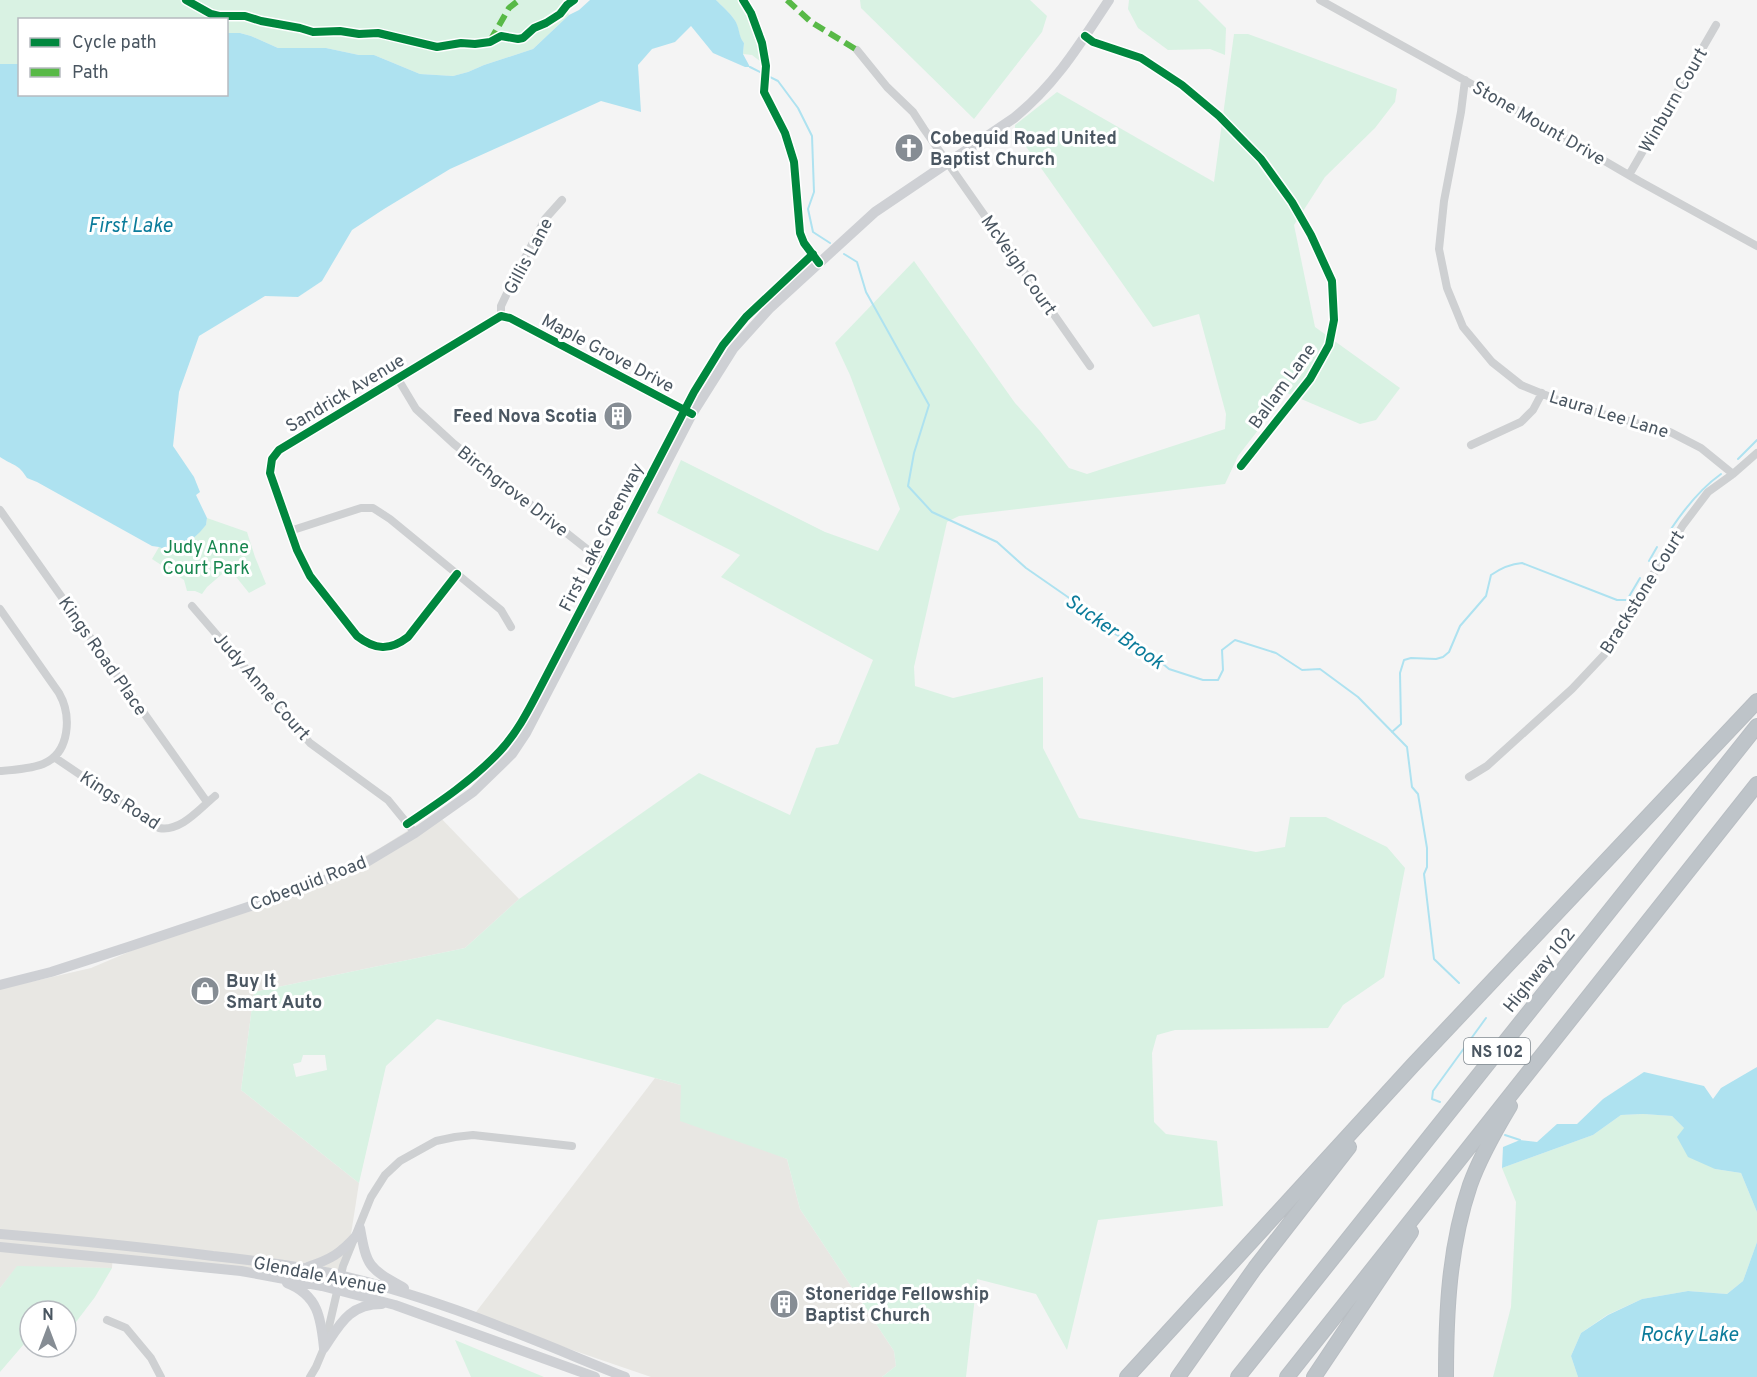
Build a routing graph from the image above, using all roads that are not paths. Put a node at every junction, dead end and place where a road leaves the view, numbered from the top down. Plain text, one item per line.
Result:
1 (1109, 0) edge
2 (1320, 0) edge
3 (1716, 25) dead end
4 (1085, 36) junction
5 (857, 50) dead end
6 (1465, 80) junction
7 (764, 92) dead end
8 (948, 164) junction
9 (1629, 175) junction
10 (562, 200) dead end
11 (1757, 246) edge
12 (819, 263) junction
13 (501, 316) junction
14 (1090, 366) dead end
15 (398, 379) junction
16 (1542, 393) junction
17 (692, 414) junction
18 (1471, 445) dead end
19 (1757, 453) edge
20 (1241, 466) dead end
21 (1733, 474) junction
22 (0, 510) edge
23 (290, 531) junction
24 (612, 569) junction
25 (457, 574) junction
26 (192, 606) dead end
27 (0, 609) edge
28 (511, 627) dead end
29 (1757, 701) edge
30 (1757, 726) edge
31 (54, 757) junction
32 (0, 771) edge
33 (1469, 777) dead end
34 (1757, 784) edge
35 (215, 796) dead end
36 (207, 802) junction
37 (415, 833) junction
38 (0, 985) edge
39 (1413, 1065) junction
40 (1529, 1072) junction
41 (572, 1146) dead end
42 (1460, 1157) junction
43 (358, 1232) junction
44 (0, 1234) edge
45 (0, 1247) edge
46 (305, 1268) junction
47 (341, 1275) junction
48 (273, 1277) junction
49 (337, 1290) junction
50 (417, 1296) junction
51 (395, 1305) junction
52 (107, 1320) dead end
53 (324, 1348) junction
54 (161, 1377) edge
55 (310, 1377) edge
56 (595, 1377) edge
57 (625, 1377) edge
58 (1126, 1377) edge
59 (1178, 1377) edge
60 (1238, 1377) edge
61 (1287, 1377) edge
62 (1314, 1377) edge
63 (1446, 1377) edge

1 - 4 main road, Cobequid Road
2 - 6 street, Stone Mount Drive
3 - 9 street, Winburn Court
4 - 8 main road, Cobequid Road
4 - 20 street, Ballam Lane
5 - 8 street, McVeigh Court
6 - 9 street, Stone Mount Drive
6 - 16 street, Laura Lee Lane
7 - 12 street
8 - 12 main road, Cobequid Road
8 - 14 street, McVeigh Court
9 - 11 street, Stone Mount Drive
10 - 13 street, Gillis Lane
12 - 17 main road, Cobequid Road
13 - 15 street, Sandrick Avenue
13 - 17 street, Maple Grove Drive
15 - 23 street, Sandrick Avenue
15 - 24 street, Birchgrove Drive
16 - 18 street
16 - 21 street, Laura Lee Lane
17 - 24 main road, Cobequid Road
19 - 21 street, Brackstone Court
21 - 33 street, Brackstone Court
22 - 36 street, Kings Road Place
23 - 25 street
23 - 25 street, Sandrick Avenue
24 - 37 main road, Cobequid Road
25 - 28 street
26 - 37 street, Judy Anne Court
27 - 31 street
29 - 39 highway
30 - 60 highway, Highway 102 / NS 102
31 - 32 street
31 - 36 street, Kings Road
34 - 40 highway, NS 102
35 - 36 street, Kings Road
37 - 38 main road, Cobequid Road
39 - 58 highway
39 - 59 highway
40 - 42 highway, NS 102
40 - 63 highway
41 - 43 street
42 - 61 highway, NS 102
42 - 62 highway
43 - 46 main road
43 - 47 street
43 - 50 main road
44 - 46 main road, Glendale Avenue
45 - 48 main road, Glendale Avenue
46 - 47 main road, Glendale Avenue
47 - 49 street
47 - 50 main road, Glendale Avenue
48 - 49 main road, Glendale Avenue
48 - 53 main road
49 - 51 main road, Glendale Avenue
49 - 53 street
50 - 57 main road, Glendale Avenue
51 - 53 main road
51 - 56 main road, Glendale Avenue
52 - 54 street
53 - 55 street

